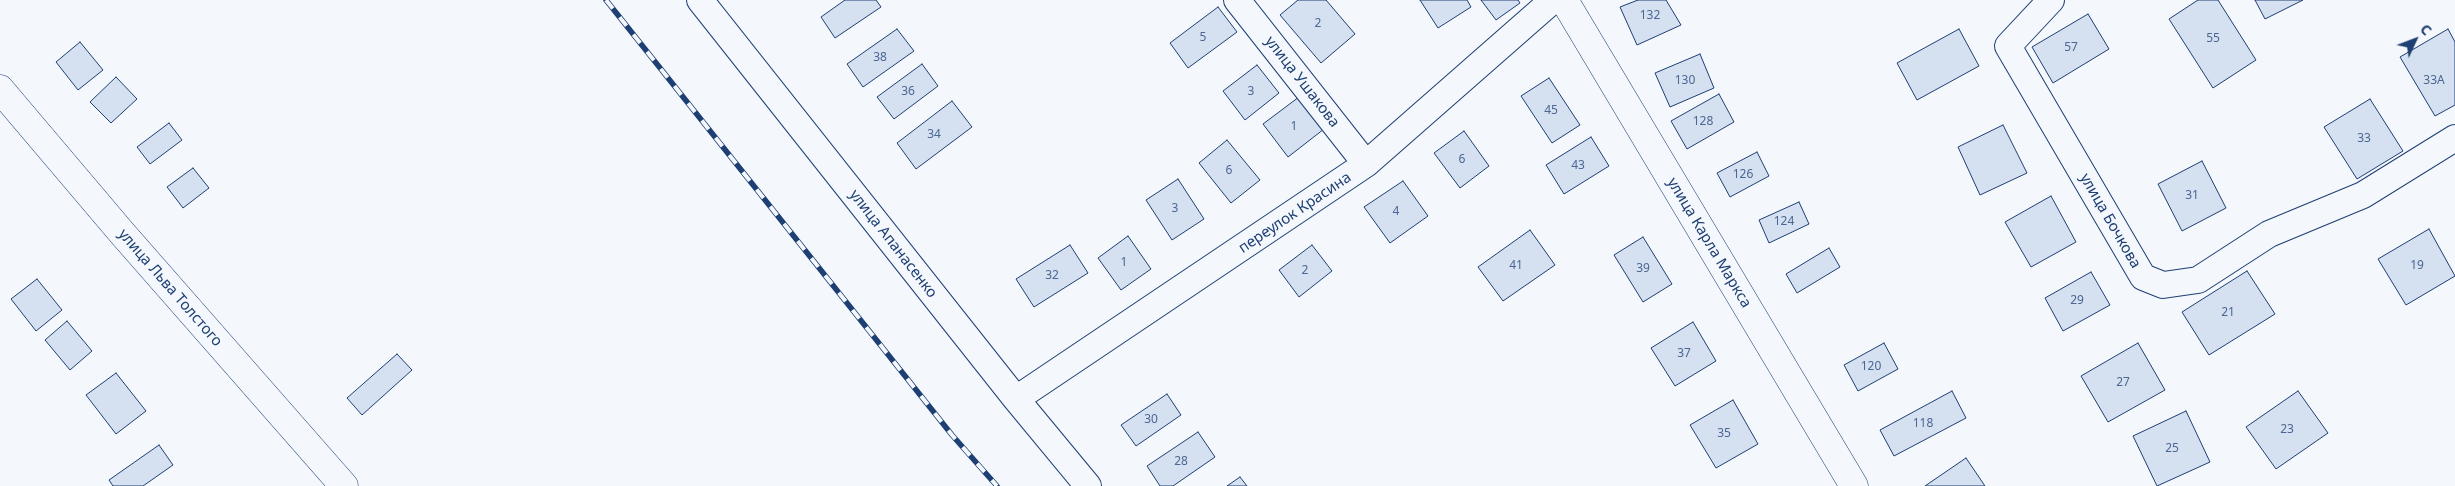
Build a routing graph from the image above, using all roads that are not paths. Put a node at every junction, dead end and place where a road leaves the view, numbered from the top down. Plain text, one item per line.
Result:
1 (700, 0) edge
2 (1237, 0) edge
3 (1553, 0) edge
4 (1564, 0) edge
5 (2051, 0) edge
6 (0, 88) edge
7 (2455, 138) edge
8 (1366, 164) junction
9 (1016, 399) junction
10 (344, 486) edge
11 (1088, 486) edge
12 (1854, 486) edge

1 - 9 street, улица Апанасенко
2 - 8 street, улица Ушакова
3 - 8 street, переулок Красина
4 - 12 street, улица Карла Маркса
5 - 7 street, улица Бочкова
6 - 10 street, улица Льва Толстого
8 - 9 street, переулок Красина
9 - 11 street, улица Апанасенко

